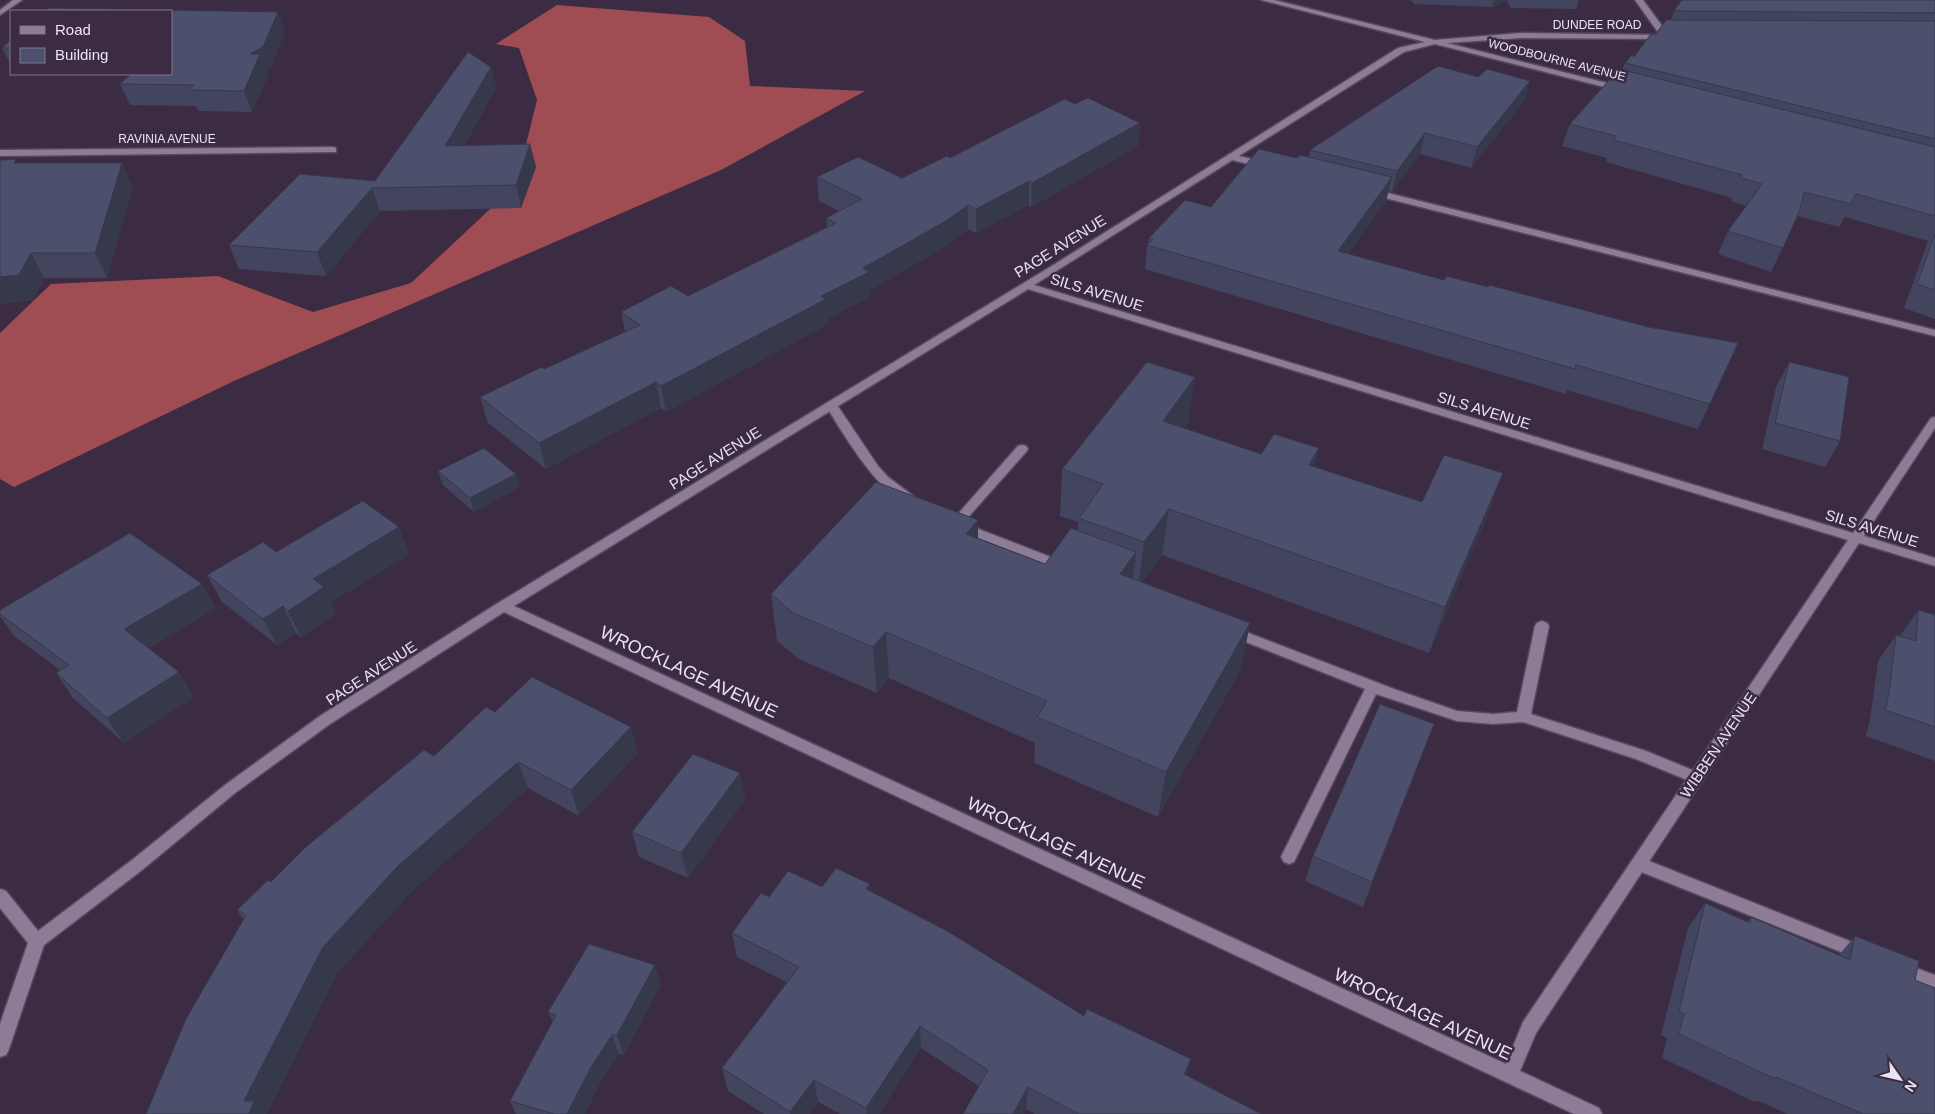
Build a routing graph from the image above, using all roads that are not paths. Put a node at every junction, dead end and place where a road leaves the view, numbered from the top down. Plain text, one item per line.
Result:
1 (18, 0) edge
2 (1265, 0) edge
3 (1638, 0) edge
4 (0, 14) edge
5 (1666, 37) junction
6 (1676, 37) edge
7 (1435, 42) junction
8 (1627, 91) edge
9 (333, 150) dead end
10 (0, 153) edge
11 (1231, 157) junction
12 (1280, 169) edge
13 (1366, 190) edge
14 (1025, 285) junction
15 (1935, 333) edge
16 (831, 404) junction
17 (1935, 420) edge
18 (1022, 449) dead end
19 (920, 504) edge
20 (1856, 538) junction
21 (1935, 562) edge
22 (1078, 573) edge
23 (503, 606) junction
24 (1542, 626) dead end
25 (1225, 629) edge
26 (1373, 686) junction
27 (1523, 717) junction
28 (1696, 778) junction
29 (1289, 857) dead end
30 (1639, 864) junction
31 (0, 896) edge
32 (37, 941) junction
33 (1935, 983) edge
34 (0, 1049) edge
35 (1510, 1075) junction
36 (1593, 1114) edge

1 - 4 street
2 - 7 street, DUNDEE ROAD
3 - 5 street
5 - 6 street, DUNDEE ROAD
5 - 7 street, DUNDEE ROAD
7 - 8 street, WOODBOURNE AVENUE
7 - 11 street, PAGE AVENUE
9 - 10 street, RAVINIA AVENUE
11 - 12 street
11 - 14 street, PAGE AVENUE
13 - 15 street
14 - 16 street, PAGE AVENUE
14 - 20 street, SILS AVENUE
16 - 19 street
16 - 23 street, PAGE AVENUE
17 - 20 street, WIBBEN AVENUE
18 - 22 street
20 - 21 street, SILS AVENUE
20 - 28 street, WIBBEN AVENUE
23 - 32 street, PAGE AVENUE
23 - 35 street, WROCKLAGE AVENUE
24 - 27 street
25 - 26 street
26 - 27 street
26 - 29 street
27 - 28 street
28 - 30 street, WIBBEN AVENUE
30 - 33 street
30 - 35 street, WIBBEN AVENUE
31 - 32 street
32 - 34 street
35 - 36 street, WROCKLAGE AVENUE

